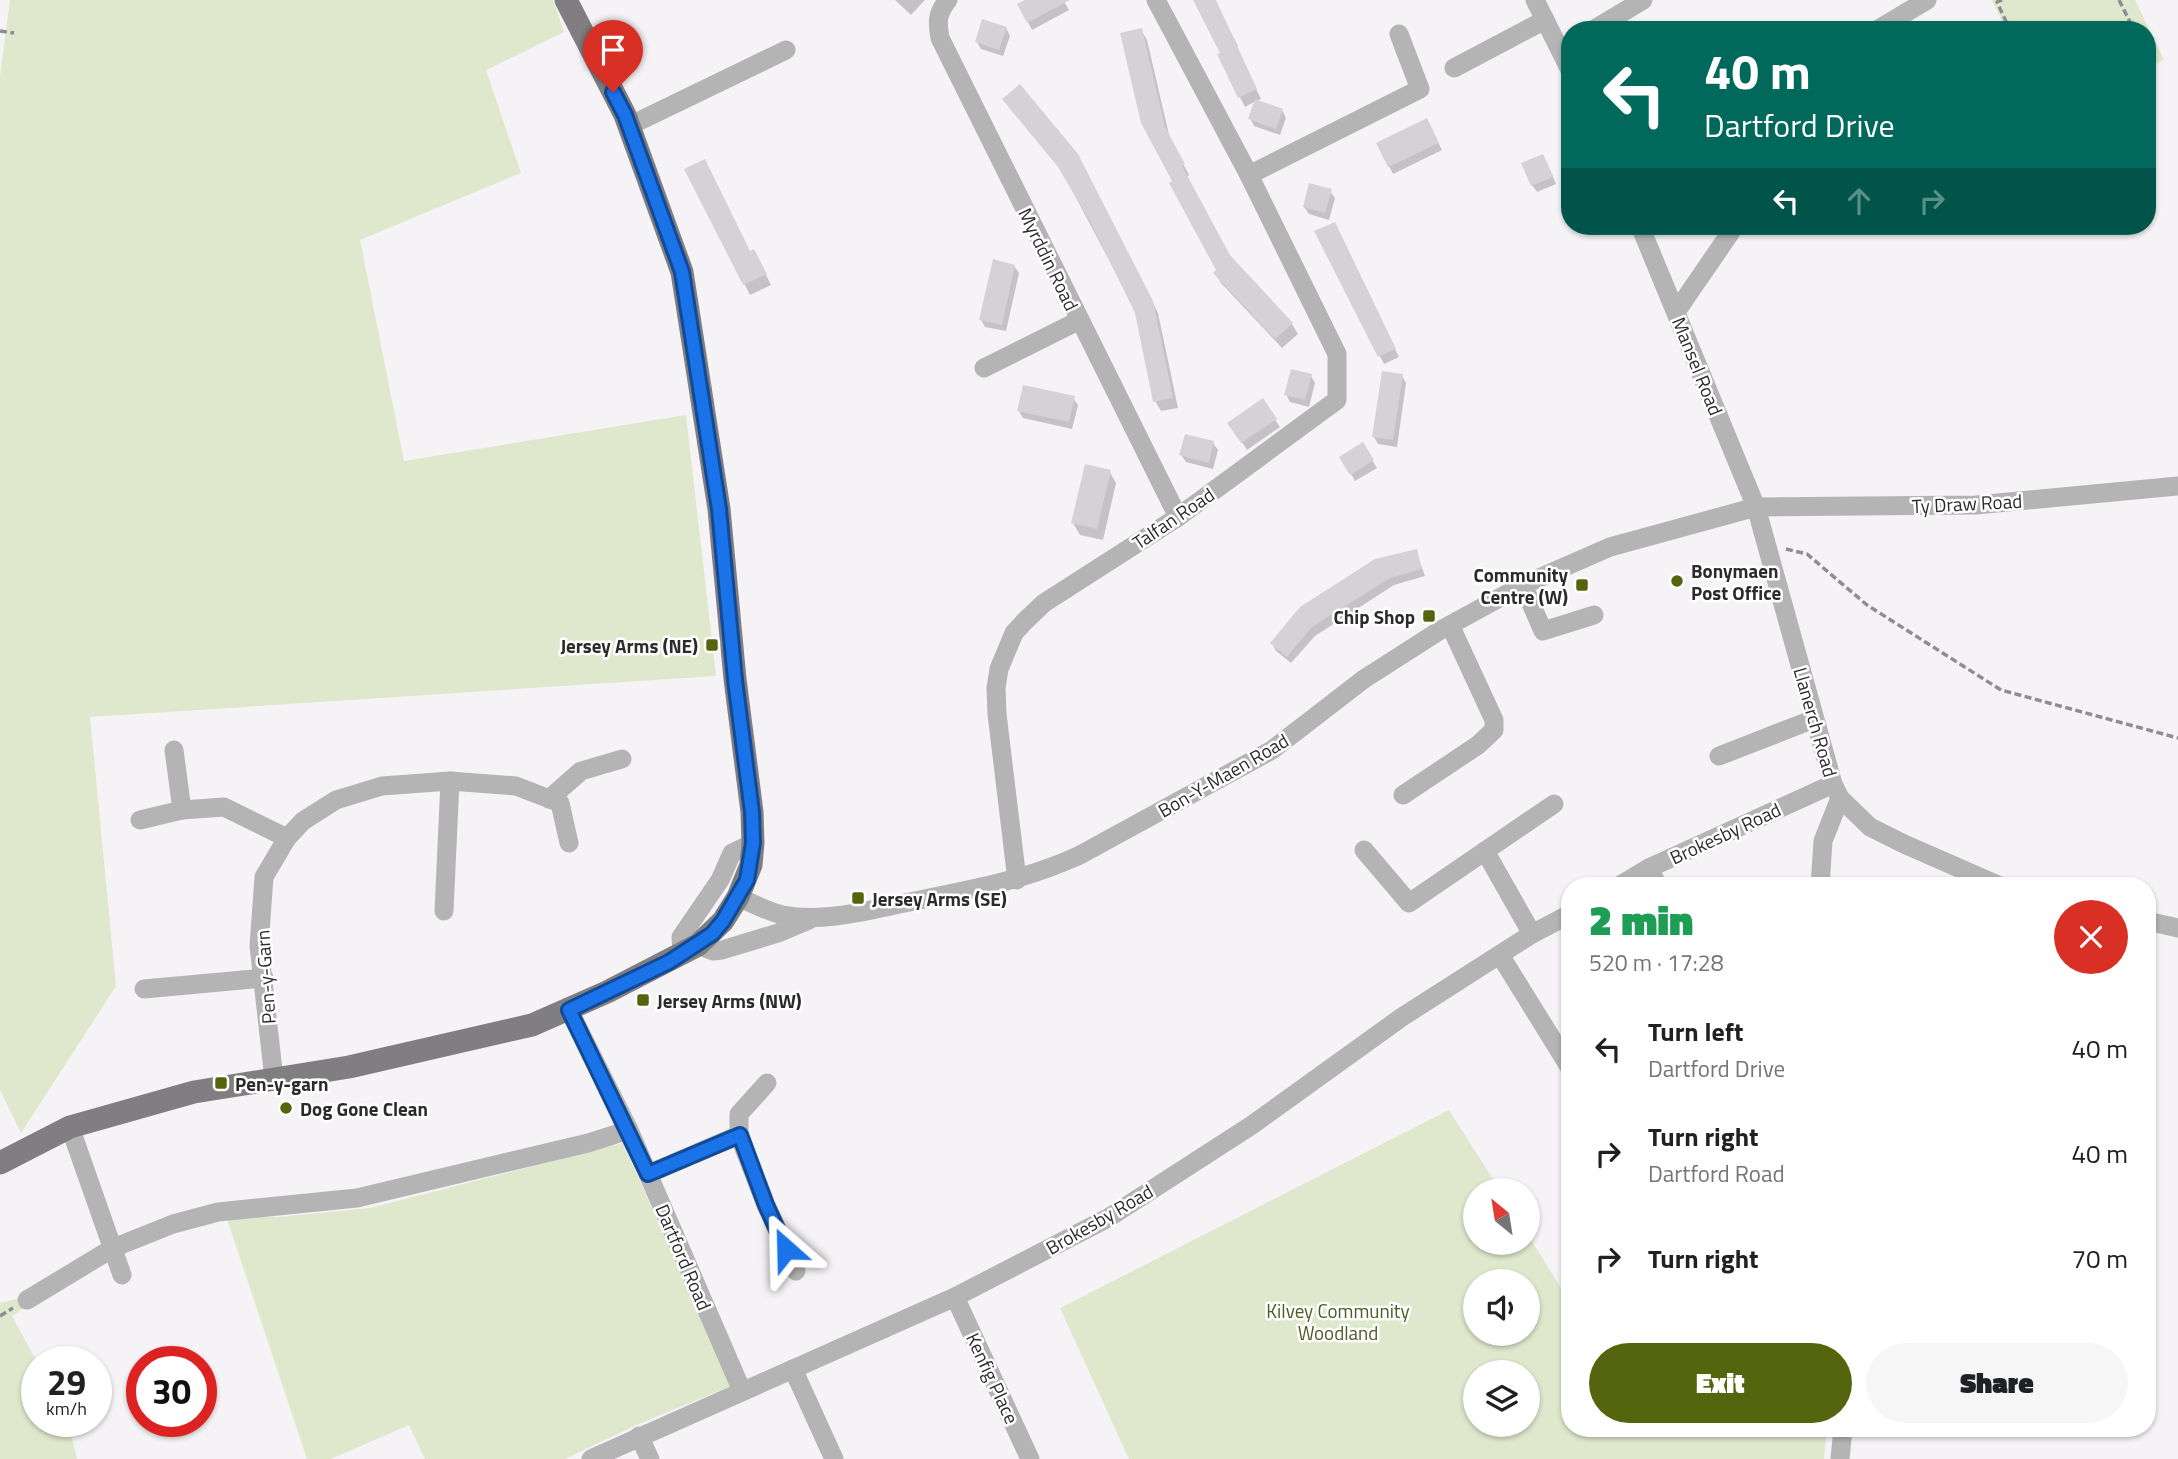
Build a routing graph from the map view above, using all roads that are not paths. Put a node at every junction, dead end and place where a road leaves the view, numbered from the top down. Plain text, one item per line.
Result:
1 (566, 0) edge
2 (948, 0) edge
3 (1156, 0) edge
4 (1535, 0) edge
5 (1643, 0) edge
6 (1927, 0) edge
7 (1545, 20) junction
8 (1608, 21) edge
9 (1892, 21) edge
10 (1399, 34) dead end
11 (1561, 42) edge
12 (786, 50) dead end
13 (1454, 68) dead end
14 (629, 125) junction
15 (1248, 175) junction
16 (1644, 235) edge
17 (1729, 235) edge
18 (1676, 313) junction
19 (1080, 320) junction
20 (984, 368) dead end
21 (2178, 486) edge
22 (1756, 507) junction
23 (1178, 517) junction
24 (1523, 585) junction
25 (1594, 615) dead end
26 (1450, 625) junction
27 (1814, 719) junction
28 (174, 750) dead end
29 (1719, 757) dead end
30 (622, 759) dead end
31 (450, 781) junction
32 (1836, 791) junction
33 (1404, 794) dead end
34 (549, 799) junction
35 (1554, 804) dead end
36 (183, 810) junction
37 (141, 820) dead end
38 (287, 838) junction
39 (569, 843) dead end
40 (753, 843) junction
41 (1364, 850) dead end
42 (1485, 851) junction
43 (1653, 877) edge
44 (1821, 877) edge
45 (1979, 877) edge
46 (1017, 880) junction
47 (738, 897) junction
48 (443, 911) dead end
49 (814, 918) junction
50 (1561, 919) edge
51 (2156, 923) edge
52 (2178, 929) edge
53 (1532, 934) junction
54 (690, 950) junction
55 (1500, 955) junction
56 (264, 978) junction
57 (144, 989) dead end
58 (569, 1010) junction
59 (1561, 1053) edge
60 (274, 1079) junction
61 (767, 1083) dead end
62 (70, 1127) junction
63 (629, 1130) junction
64 (740, 1135) junction
65 (0, 1163) edge
66 (648, 1174) junction
67 (113, 1248) junction
68 (796, 1271) dead end
69 (122, 1275) dead end
70 (955, 1297) junction
71 (27, 1300) dead end
72 (793, 1369) junction
73 (742, 1391) junction
74 (639, 1436) junction
75 (1842, 1437) edge
76 (591, 1459) edge
77 (650, 1459) edge
78 (834, 1459) edge
79 (1030, 1459) edge
80 (1840, 1459) edge

1 - 14 main road
2 - 19 street, Myrddin Road
3 - 15 street
4 - 7 street
5 - 8 street
6 - 9 street
7 - 11 street
7 - 13 street
10 - 15 street
12 - 14 street
14 - 40 main road
15 - 23 street, Talfan Road
16 - 18 street, Mansel Road
17 - 18 street
18 - 22 street, Mansel Road
19 - 20 street
19 - 23 street, Myrddin Road
21 - 22 street, Ty Draw Road
22 - 24 street, Bon-Y-Maen Road
22 - 27 street, Llanerch Road
23 - 46 street, Talfan Road
24 - 25 street
24 - 26 street, Bon-Y-Maen Road
26 - 33 street
26 - 46 street, Bon-Y-Maen Road
27 - 29 street
27 - 32 street, Llanerch Road
28 - 36 street
30 - 34 street
31 - 34 street, Pen-y-Garn
31 - 38 street, Pen-y-Garn
31 - 48 street
32 - 43 street, Brokesby Road
32 - 44 street
32 - 45 street, Llanerch Road
34 - 39 street
35 - 42 street
36 - 37 street
36 - 38 street
38 - 56 street, Pen-y-Garn
40 - 47 main road
40 - 54 street
41 - 42 street
42 - 53 street
46 - 49 street, Bon-Y-Maen Road
47 - 49 street, Bon-Y-Maen Road
47 - 54 main road
49 - 54 street
50 - 53 street, Brokesby Road
51 - 52 street
53 - 55 street, Brokesby Road
54 - 58 main road
55 - 59 street
55 - 70 street, Brokesby Road
56 - 57 street
56 - 60 street, Pen-y-Garn
58 - 60 main road
58 - 63 street, Dartford Road
60 - 62 main road
61 - 64 street
62 - 65 main road
62 - 67 street
63 - 66 street, Dartford Road
63 - 67 street
64 - 66 street
64 - 68 street
66 - 73 street, Dartford Road
67 - 69 street
67 - 71 street
70 - 72 street, Brokesby Road
70 - 79 street, Kenfig Place
72 - 73 street, Brokesby Road
72 - 78 street
73 - 74 street, Brokesby Road
74 - 76 street, Brokesby Road
74 - 77 street
75 - 80 street

